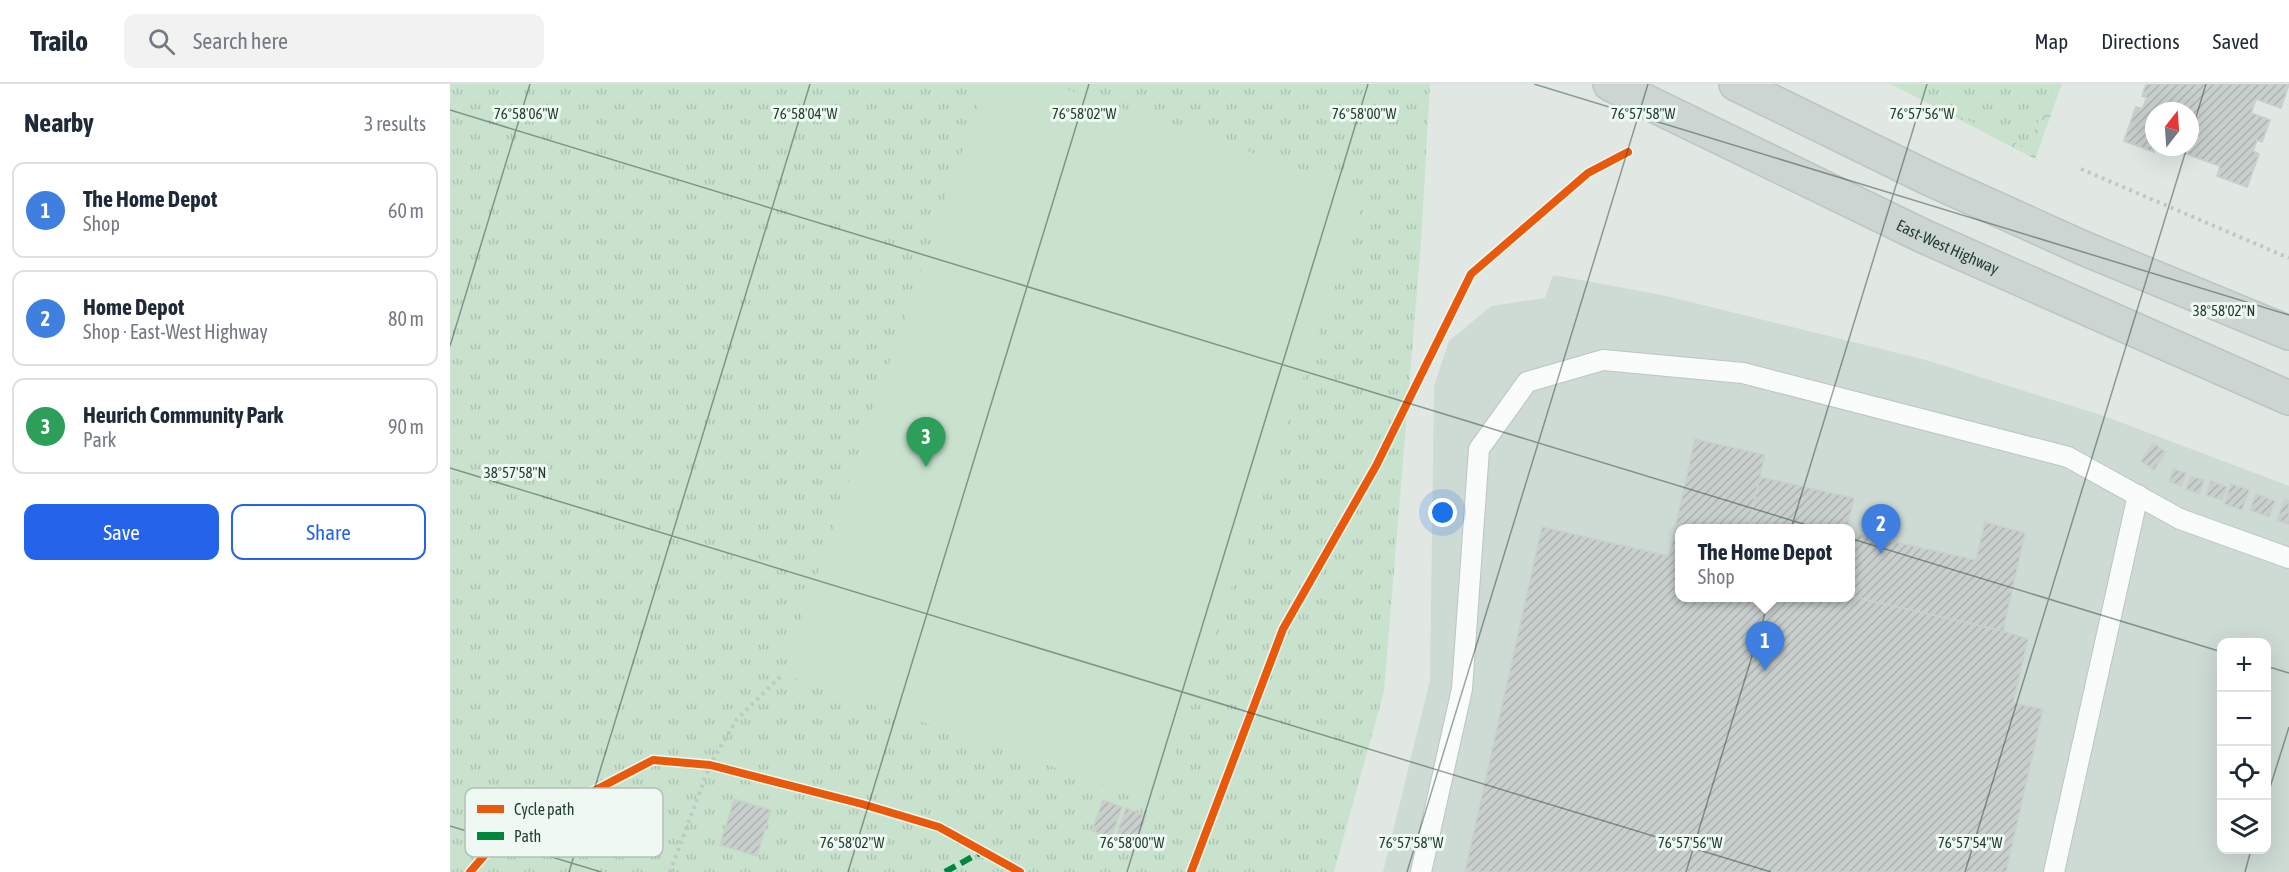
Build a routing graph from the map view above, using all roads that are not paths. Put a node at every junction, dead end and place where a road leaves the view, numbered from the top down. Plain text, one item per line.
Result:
1 (1610, 84) edge
2 (1736, 84) edge
3 (2289, 333) edge
4 (2289, 398) edge
5 (2138, 495) junction
6 (2289, 558) edge
7 (1421, 872) edge
8 (2054, 872) edge

1 - 4 main road, East-West Highway
2 - 3 main road
5 - 6 lane
5 - 7 lane
5 - 8 lane

